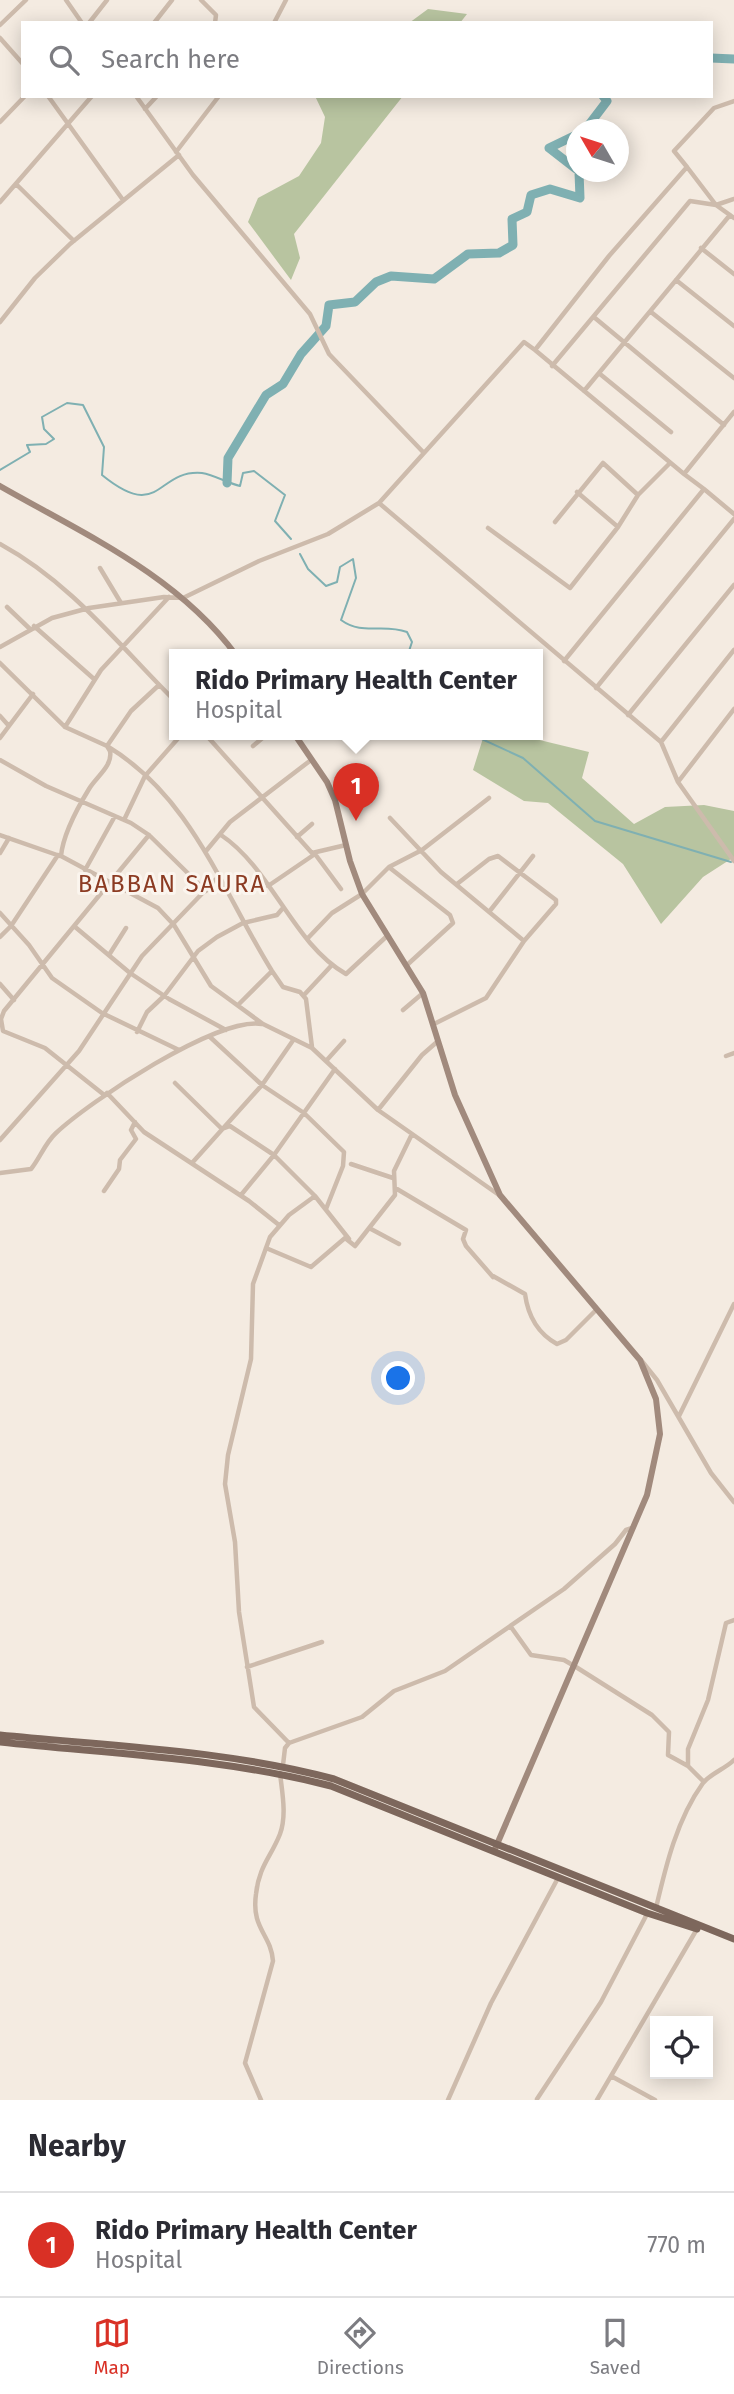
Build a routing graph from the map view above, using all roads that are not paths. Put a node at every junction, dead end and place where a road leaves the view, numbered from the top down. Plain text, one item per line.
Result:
1 (26, 0) edge
2 (66, 0) edge
3 (107, 0) edge
4 (172, 0) edge
5 (201, 0) edge
6 (286, 0) edge
7 (81, 21) edge
8 (91, 21) edge
9 (156, 21) edge
10 (215, 21) edge
11 (275, 21) edge
12 (0, 25) edge
13 (0, 38) edge
14 (21, 62) edge
15 (23, 98) edge
16 (49, 98) edge
17 (90, 98) edge
18 (137, 98) edge
19 (155, 98) edge
20 (218, 98) edge
21 (734, 101) edge
22 (145, 109) junction
23 (0, 121) edge
24 (67, 122) junction
25 (177, 154) junction
26 (687, 167) junction
27 (16, 184) junction
28 (734, 199) edge
29 (123, 200) junction
30 (0, 202) edge
31 (716, 205) junction
32 (732, 217) edge
33 (74, 241) junction
34 (701, 248) junction
35 (734, 274) edge
36 (676, 279) junction
37 (651, 312) junction
38 (596, 318) junction
39 (0, 322) edge
40 (734, 326) edge
41 (624, 342) junction
42 (535, 350) junction
43 (552, 366) junction
44 (600, 374) junction
45 (734, 378) edge
46 (584, 391) junction
47 (734, 412) edge
48 (724, 425) junction
49 (671, 432) dead end
50 (424, 453) junction
51 (669, 464) junction
52 (684, 474) junction
53 (0, 484) edge
54 (704, 489) junction
55 (577, 492) junction
56 (638, 495) junction
57 (379, 503) junction
58 (734, 516) edge
59 (555, 522) dead end
60 (618, 527) junction
61 (488, 528) dead end
62 (0, 544) edge
63 (100, 568) dead end
64 (734, 585) edge
65 (169, 596) junction
66 (183, 598) junction
67 (121, 603) junction
68 (7, 607) dead end
69 (89, 608) junction
70 (32, 628) junction
71 (121, 646) junction
72 (0, 647) edge
73 (231, 649) edge
74 (734, 650) edge
75 (564, 661) junction
76 (0, 663) edge
77 (94, 679) junction
78 (159, 685) junction
79 (596, 688) junction
80 (33, 694) junction
81 (169, 695) edge
82 (733, 711) edge
83 (628, 715) junction
84 (0, 716) edge
85 (9, 726) junction
86 (65, 727) junction
87 (0, 738) edge
88 (177, 740) edge
89 (210, 740) edge
90 (261, 740) edge
91 (299, 740) edge
92 (661, 742) junction
93 (107, 746) junction
94 (253, 746) dead end
95 (312, 759) junction
96 (0, 760) edge
97 (145, 776) junction
98 (678, 782) junction
99 (261, 797) junction
100 (489, 798) dead end
101 (83, 801) junction
102 (115, 816) junction
103 (390, 818) dead end
104 (124, 820) junction
105 (312, 824) dead end
106 (0, 835) edge
107 (149, 835) junction
108 (221, 835) junction
109 (297, 837) junction
110 (9, 838) junction
111 (346, 845) junction
112 (422, 850) junction
113 (206, 851) junction
114 (0, 853) edge
115 (315, 854) junction
116 (60, 856) junction
117 (533, 856) dead end
118 (734, 861) edge
119 (389, 867) junction
120 (85, 870) junction
121 (520, 871) junction
122 (219, 875) junction
123 (111, 882) junction
124 (457, 884) junction
125 (268, 886) junction
126 (341, 889) dead end
127 (206, 891) junction
128 (362, 894) junction
129 (283, 908) junction
130 (489, 912) junction
131 (0, 913) edge
132 (243, 923) junction
133 (174, 925) junction
134 (11, 926) junction
135 (74, 926) junction
136 (127, 928) dead end
137 (387, 936) junction
138 (0, 937) edge
139 (308, 938) junction
140 (524, 941) junction
141 (109, 955) junction
142 (193, 960) junction
143 (407, 965) junction
144 (43, 966) junction
145 (331, 966) junction
146 (272, 971) junction
147 (130, 973) junction
148 (0, 984) edge
149 (423, 993) junction
150 (304, 995) junction
151 (164, 996) junction
152 (14, 1000) junction
153 (239, 1004) junction
154 (403, 1010) dead end
155 (102, 1013) junction
156 (253, 1019) junction
157 (434, 1024) junction
158 (227, 1030) junction
159 (137, 1032) junction
160 (210, 1037) junction
161 (294, 1039) junction
162 (344, 1041) dead end
163 (438, 1041) junction
164 (312, 1048) junction
165 (180, 1050) junction
166 (734, 1053) edge
167 (726, 1056) dead end
168 (326, 1061) junction
169 (67, 1063) junction
170 (335, 1069) junction
171 (175, 1083) dead end
172 (262, 1085) junction
173 (105, 1094) junction
174 (378, 1110) junction
175 (304, 1113) junction
176 (135, 1122) junction
177 (222, 1129) junction
178 (412, 1134) junction
179 (0, 1140) edge
180 (274, 1155) junction
181 (192, 1163) junction
182 (351, 1164) dead end
183 (0, 1173) edge
184 (393, 1178) junction
185 (397, 1189) junction
186 (104, 1191) dead end
187 (241, 1195) junction
188 (500, 1195) junction
189 (315, 1196) junction
190 (326, 1209) junction
191 (279, 1225) junction
192 (371, 1229) junction
193 (399, 1244) dead end
194 (355, 1245) junction
195 (266, 1248) junction
196 (734, 1304) edge
197 (598, 1309) junction
198 (640, 1360) junction
199 (679, 1416) junction
200 (732, 1495) edge
201 (734, 1502) edge
202 (633, 1528) junction
203 (734, 1620) edge
204 (512, 1628) junction
205 (323, 1642) dead end
206 (574, 1665) junction
207 (247, 1667) junction
208 (0, 1735) edge
209 (0, 1742) edge
210 (289, 1743) junction
211 (734, 1760) edge
212 (688, 1766) junction
213 (281, 1769) junction
214 (704, 1782) junction
215 (495, 1848) junction
216 (558, 1877) junction
217 (656, 1909) junction
218 (648, 1913) junction
219 (696, 1929) junction
220 (734, 1942) edge
221 (611, 2076) junction
222 (537, 2099) edge
223 (261, 2100) edge
224 (448, 2100) edge
225 (597, 2100) edge
226 (655, 2100) edge

1 - 12 street
2 - 7 street
3 - 8 street
4 - 9 street
5 - 10 street
6 - 11 street
13 - 14 street
15 - 23 street
16 - 24 street
17 - 24 street
18 - 22 street
19 - 22 street
20 - 25 street
21 - 26 street
22 - 25 street
24 - 27 street
24 - 29 street
25 - 29 street
25 - 50 street
26 - 31 street
26 - 42 street
27 - 30 street
27 - 33 street
28 - 31 street
29 - 33 street
31 - 32 street
31 - 38 street
32 - 34 street
33 - 39 street
34 - 35 street
34 - 36 street
36 - 37 street
36 - 40 street
37 - 41 street
37 - 45 street
38 - 41 street
38 - 43 street
41 - 44 street
41 - 48 street
42 - 43 street
42 - 50 street
43 - 46 street
44 - 46 street
44 - 49 street
46 - 51 street
47 - 48 street
48 - 52 street
50 - 57 street
51 - 52 street
51 - 56 street
52 - 54 street
53 - 66 main road
54 - 58 street
54 - 75 street
55 - 56 street
55 - 59 street
55 - 60 street
56 - 60 street
57 - 66 street
57 - 75 street
58 - 79 street
60 - 61 street
62 - 69 street
63 - 67 street
64 - 83 street
65 - 66 street
65 - 67 street
65 - 71 street
66 - 73 main road
67 - 69 street
68 - 70 street
69 - 70 street
69 - 71 street
70 - 72 street
70 - 77 street
71 - 77 street
71 - 78 street
74 - 92 street
75 - 79 street
76 - 80 street
77 - 86 street
78 - 81 street
78 - 93 street
79 - 83 street
80 - 85 street
80 - 86 street
82 - 98 street
83 - 92 street
84 - 85 street
85 - 87 street
86 - 93 street
88 - 97 street
89 - 99 street
90 - 94 street
91 - 95 main road
92 - 98 street
93 - 97 street
93 - 101 street
95 - 99 street
95 - 111 main road
96 - 101 street
97 - 104 street
97 - 113 street
98 - 118 street
99 - 108 street
99 - 109 street
100 - 112 street
101 - 102 street
101 - 116 street
102 - 104 street
102 - 120 street
103 - 112 street
104 - 107 street
105 - 109 street
106 - 110 street
107 - 123 street
107 - 127 street
108 - 113 street
108 - 125 street
109 - 115 street
110 - 114 street
110 - 116 street
111 - 115 street
111 - 128 main road
112 - 119 street
112 - 124 street
113 - 122 street
115 - 125 street
115 - 126 street
116 - 120 street
116 - 134 street
117 - 121 street
119 - 128 street
119 - 143 street
120 - 123 street
121 - 124 street
121 - 130 street
121 - 140 street
122 - 127 street
122 - 132 street
123 - 133 street
123 - 135 street
124 - 130 street
125 - 129 street
127 - 133 street
128 - 137 main road
128 - 139 street
129 - 132 street
129 - 139 street
130 - 140 street
131 - 134 street
132 - 142 street
132 - 146 street
133 - 142 street
133 - 147 street
134 - 138 street
134 - 144 street
135 - 141 street
135 - 144 street
136 - 141 street
137 - 143 main road
137 - 145 street
139 - 145 street
140 - 157 street
141 - 147 street
142 - 151 street
142 - 153 street
143 - 149 main road
144 - 152 street
144 - 155 street
145 - 150 street
146 - 150 street
146 - 153 street
147 - 151 street
147 - 155 street
148 - 152 street
149 - 154 street
149 - 157 main road
150 - 164 street
151 - 158 street
151 - 159 street
152 - 169 street
153 - 156 street
155 - 159 street
155 - 169 street
156 - 158 street
156 - 161 street
157 - 163 main road
158 - 160 street
159 - 165 street
160 - 165 street
160 - 172 street
161 - 164 street
161 - 172 street
162 - 168 street
163 - 174 street
163 - 188 main road
164 - 168 street
165 - 173 street
166 - 167 street
168 - 170 street
169 - 173 street
169 - 179 street
170 - 174 street
170 - 175 street
171 - 177 street
172 - 175 street
172 - 177 street
173 - 176 street
173 - 183 street
174 - 178 street
175 - 180 street
175 - 190 street
176 - 181 street
176 - 186 street
177 - 180 street
177 - 181 street
178 - 184 street
178 - 188 street
180 - 187 street
180 - 189 street
181 - 187 street
182 - 184 street
184 - 185 street
185 - 192 street
185 - 197 street
187 - 191 street
188 - 197 main road
189 - 190 street
189 - 191 street
190 - 194 street
191 - 195 street
192 - 193 street
192 - 194 street
194 - 195 street
195 - 207 street
196 - 199 street
197 - 198 main road
198 - 199 street
198 - 202 main road
199 - 200 street
200 - 201 street
202 - 204 street
202 - 206 main road
203 - 212 street
204 - 206 street
204 - 210 street
205 - 207 street
206 - 212 street
206 - 215 main road
207 - 210 street
208 - 213 main road
209 - 213 main road
210 - 213 street
211 - 214 street
212 - 214 street
213 - 215 main road
213 - 223 street
214 - 217 street
215 - 216 main road
215 - 217 main road
216 - 218 main road
216 - 224 street
217 - 220 main road
218 - 219 main road
218 - 222 street
219 - 220 main road
219 - 221 street
221 - 225 street
221 - 226 street

